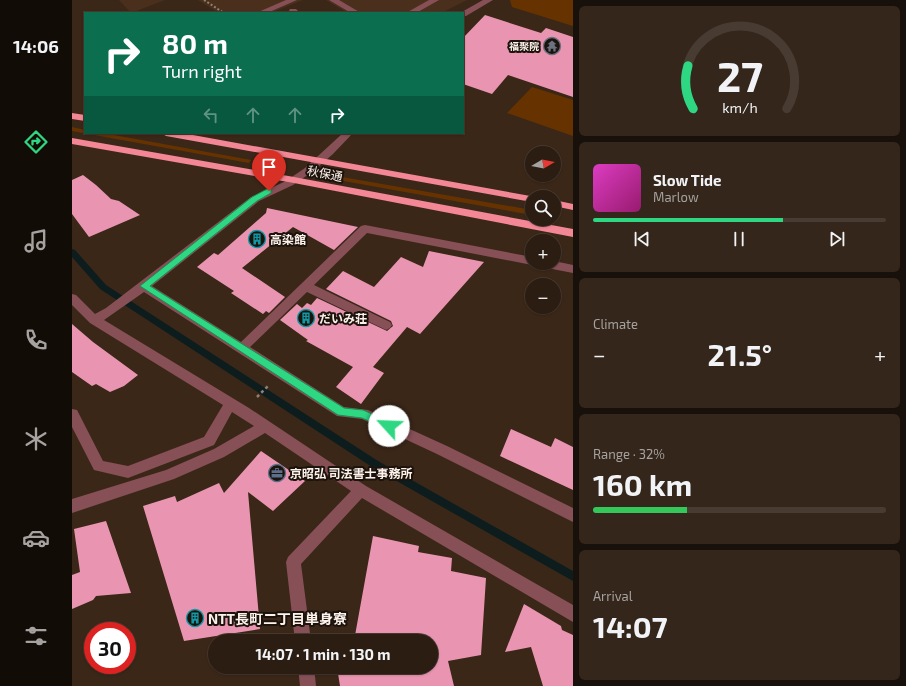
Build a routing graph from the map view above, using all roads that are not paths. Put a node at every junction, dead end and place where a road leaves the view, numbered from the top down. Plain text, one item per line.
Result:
1 (293, 0) edge
2 (333, 0) edge
3 (435, 0) edge
4 (489, 0) edge
5 (263, 12) edge
6 (355, 12) edge
7 (412, 12) edge
8 (464, 13) edge
9 (72, 116) edge
10 (84, 118) edge
11 (172, 134) edge
12 (347, 134) edge
13 (72, 141) edge
14 (320, 160) junction
15 (294, 180) junction
16 (525, 198) edge
17 (561, 204) edge
18 (573, 207) edge
19 (573, 233) edge
20 (525, 260) edge
21 (561, 267) edge
22 (573, 269) edge
23 (306, 286) junction
24 (140, 288) junction
25 (72, 298) edge
26 (94, 320) junction
27 (386, 325) dead end
28 (241, 349) junction
29 (230, 404) junction
30 (72, 414) edge
31 (264, 427) junction
32 (361, 490) junction
33 (72, 506) edge
34 (573, 515) edge
35 (573, 614) edge
36 (302, 634) edge
37 (307, 674) edge
38 (308, 686) edge

1 - 5 street
2 - 6 street
3 - 7 street
4 - 8 street
9 - 10 highway
11 - 14 highway, 秋保通
12 - 14 street
13 - 15 highway, 秋保通
14 - 15 street
14 - 16 highway, 秋保通
15 - 19 highway, 秋保通
15 - 24 street
17 - 18 highway
20 - 23 street
21 - 22 street
23 - 27 street
23 - 28 street
24 - 26 street
24 - 28 street
25 - 26 street
26 - 29 street
28 - 34 street
29 - 30 street
29 - 31 street
31 - 32 street
31 - 33 street
32 - 35 street
32 - 36 street
37 - 38 street

